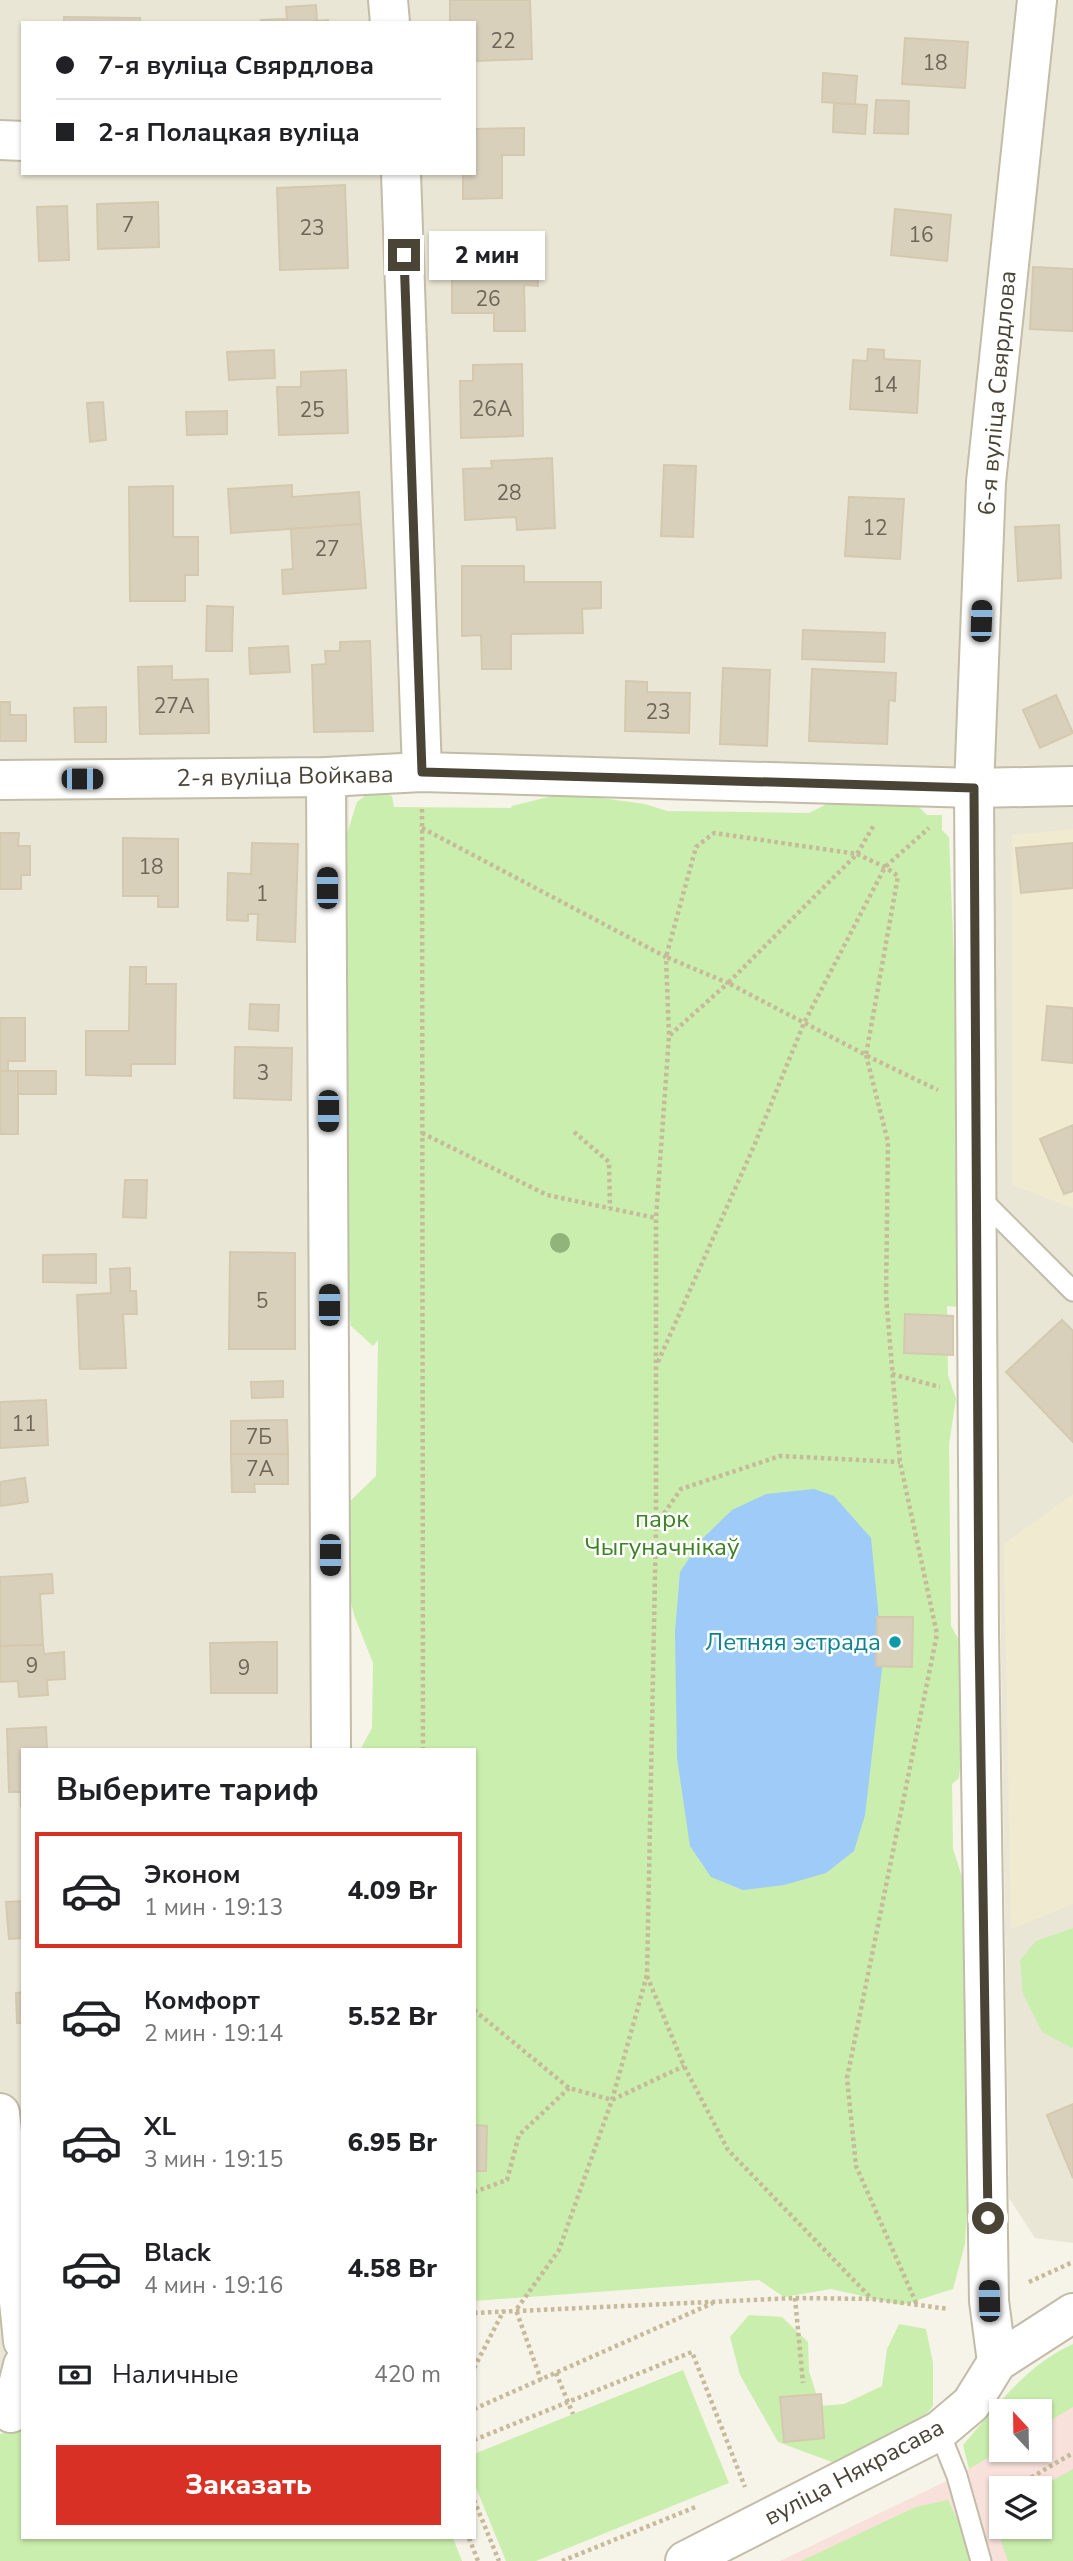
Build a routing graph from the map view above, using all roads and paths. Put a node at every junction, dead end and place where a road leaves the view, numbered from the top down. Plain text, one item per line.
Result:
1 (388, 0) edge
2 (1037, 0) edge
3 (390, 21) edge
4 (0, 141) edge
5 (21, 141) edge
6 (401, 175) edge
7 (422, 772) junction
8 (326, 777) junction
9 (0, 780) edge
10 (1073, 786) edge
11 (974, 788) junction
12 (422, 828) junction
13 (857, 854) junction
14 (885, 867) junction
15 (666, 957) junction
16 (728, 983) junction
17 (804, 1023) junction
18 (669, 1036) junction
19 (866, 1055) junction
20 (977, 1109) junction
21 (574, 1132) dead end
22 (421, 1133) junction
23 (976, 1194) junction
24 (610, 1208) junction
25 (656, 1217) junction
26 (1073, 1291) edge
27 (656, 1366) junction
28 (900, 1462) junction
29 (656, 1526) junction
30 (331, 1748) edge
31 (423, 1748) edge
32 (647, 1975) junction
33 (476, 2012) edge
34 (684, 2066) junction
35 (569, 2088) junction
36 (612, 2100) junction
37 (0, 2113) edge
38 (476, 2191) edge
39 (794, 2298) junction
40 (872, 2299) junction
41 (716, 2301) junction
42 (989, 2301) junction
43 (917, 2305) junction
44 (504, 2310) junction
45 (516, 2310) junction
46 (476, 2312) edge
47 (1073, 2313) edge
48 (21, 2321) edge
49 (997, 2362) junction
50 (476, 2364) edge
51 (21, 2371) edge
52 (556, 2373) junction
53 (541, 2380) junction
54 (803, 2384) dead end
55 (568, 2402) junction
56 (476, 2408) edge
57 (6, 2414) edge
58 (573, 2414) dead end
59 (939, 2431) junction
60 (476, 2439) edge
61 (1073, 2453) edge
62 (1034, 2476) edge
63 (734, 2492) dead end
64 (709, 2502) dead end
65 (476, 2506) edge
66 (469, 2539) edge
67 (478, 2561) edge
68 (499, 2561) edge
69 (562, 2561) edge
70 (685, 2561) edge
71 (981, 2561) edge

1 - 3 street
2 - 11 street, 6-я вуліца Свярдлова
4 - 5 street
6 - 7 street
7 - 8 street, 2-я вуліца Войкава
7 - 11 street, 2-я вуліца Войкава
7 - 12 path
8 - 9 street, 2-я вуліца Войкава
8 - 30 street
10 - 11 street, 2-я вуліца Войкава
11 - 14 path
11 - 20 street, 6-я вуліца Свярдлова
12 - 15 path
12 - 22 path
13 - 14 path
13 - 15 path
13 - 16 path
14 - 17 path
14 - 19 path
15 - 16 path
15 - 18 path
16 - 17 path
16 - 18 path
17 - 19 path
17 - 27 path
18 - 25 path
19 - 20 path
19 - 28 path
20 - 23 street, 6-я вуліца Свярдлова
21 - 24 path
22 - 24 path
22 - 31 path
23 - 26 lane
23 - 42 street, 6-я вуліца Свярдлова
24 - 25 path
25 - 27 path
27 - 29 path
28 - 29 path
28 - 43 path
29 - 32 path
32 - 34 path
32 - 36 path
33 - 35 path
34 - 36 path
34 - 40 path
35 - 36 path
35 - 38 path
36 - 45 path
37 - 48 street
39 - 40 path
39 - 41 path
39 - 54 path
40 - 43 path
41 - 45 path
41 - 52 path
42 - 43 path
42 - 49 street, 6-я вуліца Свярдлова
44 - 45 path
44 - 46 path
44 - 50 path
45 - 53 path
47 - 49 street, вуліца Някрасава
49 - 59 street, вуліца Някрасава
51 - 57 street
52 - 53 path
52 - 55 path
53 - 56 path
55 - 58 path
55 - 60 path
55 - 63 path
59 - 70 street, вуліца Някрасава
59 - 71 lane
61 - 62 path
64 - 69 path
65 - 68 path
66 - 67 path

